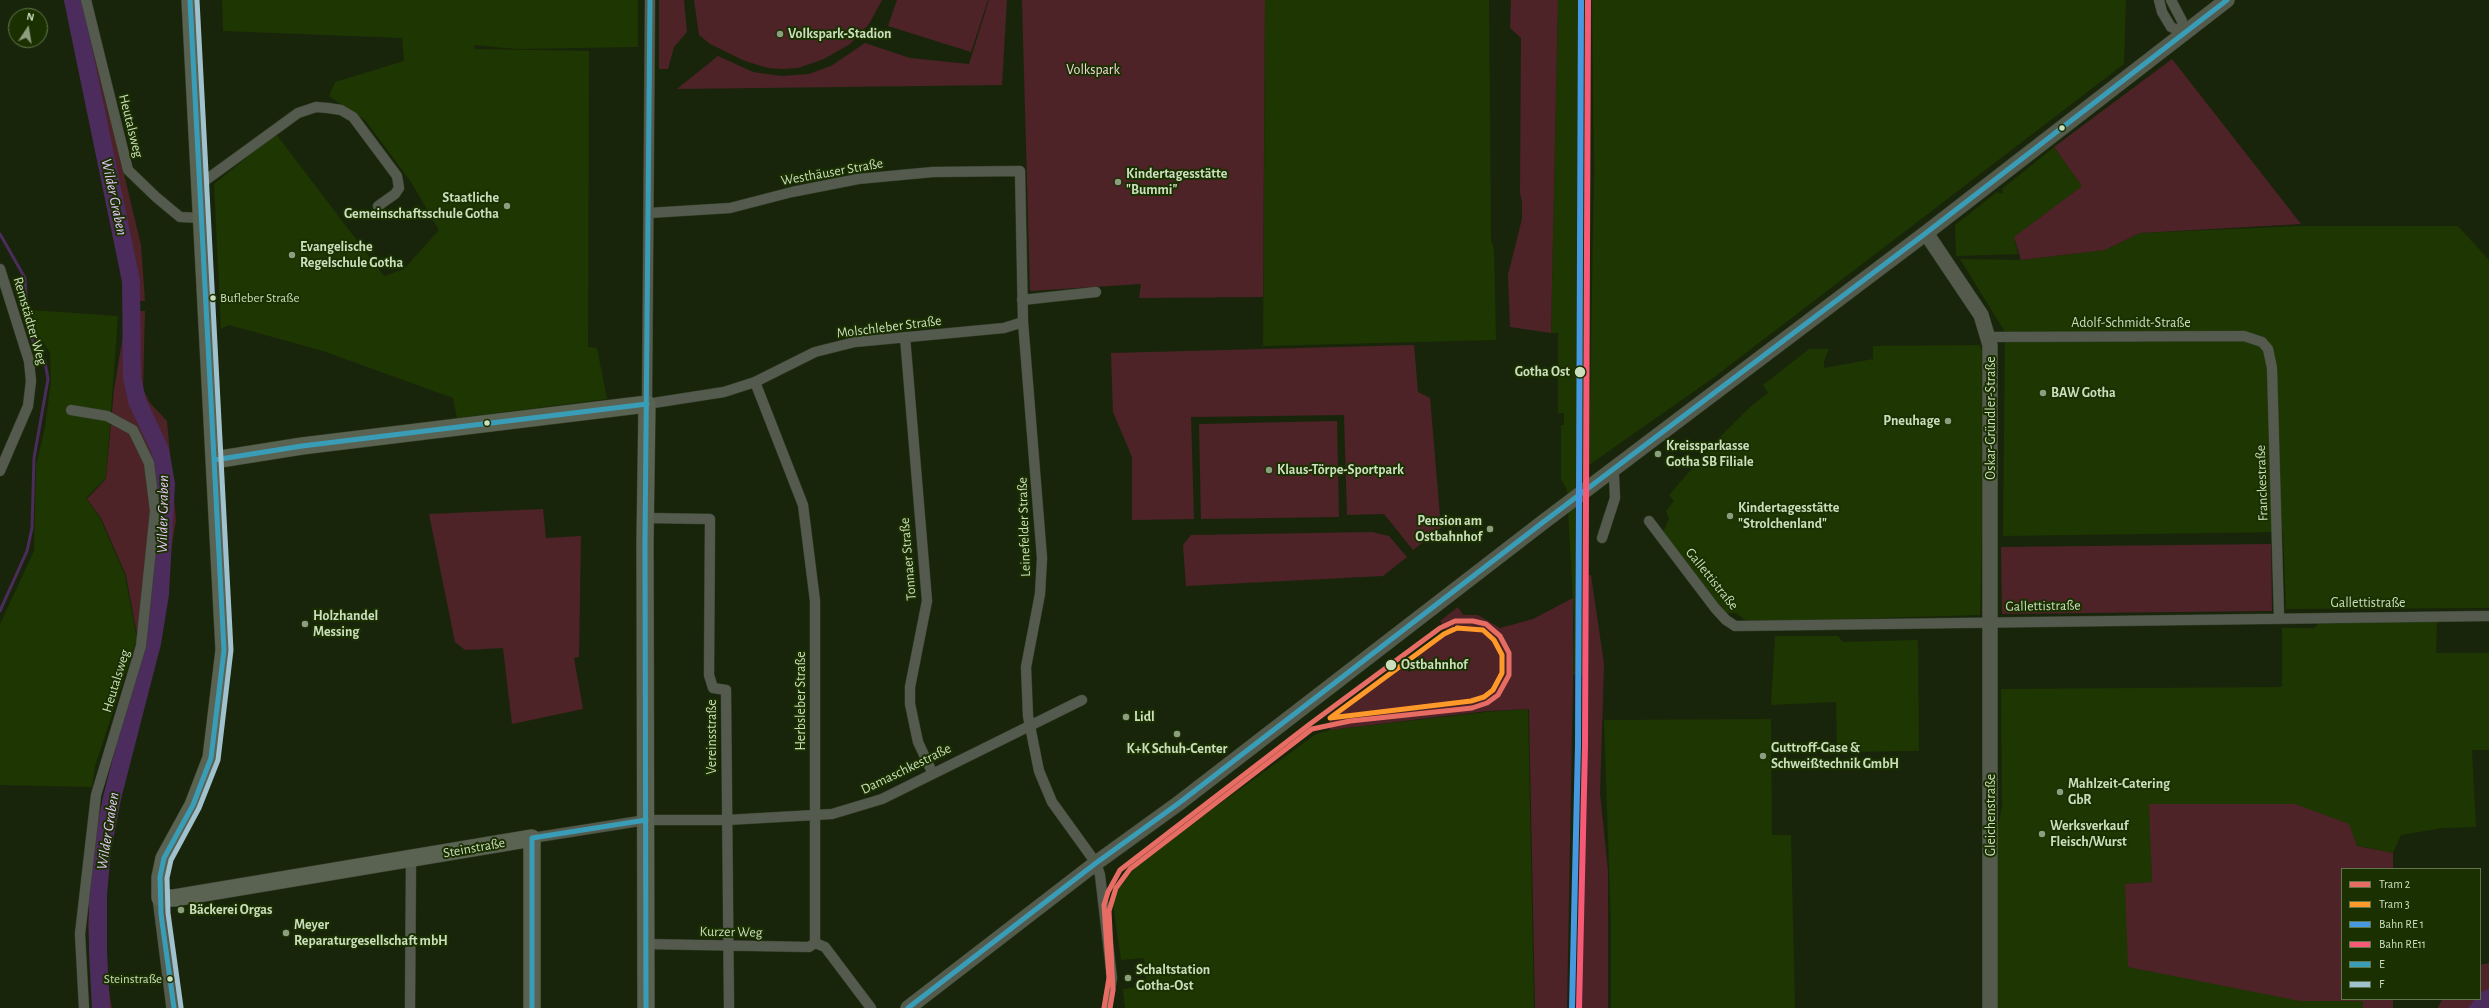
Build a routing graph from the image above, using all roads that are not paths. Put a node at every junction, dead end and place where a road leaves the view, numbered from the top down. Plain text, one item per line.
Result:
1 (86, 0) edge
2 (190, 0) edge
3 (650, 0) edge
4 (2159, 0) edge
5 (2171, 0) edge
6 (2227, 0) edge
7 (2184, 33) junction
8 (1020, 171) joint
9 (199, 185) junction
10 (378, 206) dead end
11 (649, 213) junction
12 (201, 218) junction
13 (1926, 233) junction
14 (0, 269) edge
15 (1096, 292) dead end
16 (1022, 300) junction
17 (1023, 322) junction
18 (905, 337) junction
19 (1989, 337) junction
20 (2268, 349) joint
21 (754, 382) junction
22 (647, 404) junction
23 (71, 410) dead end
24 (214, 460) junction
25 (0, 471) edge
26 (1614, 476) dead end
27 (645, 518) junction
28 (1649, 521) dead end
29 (1602, 538) dead end
30 (2489, 616) edge
31 (2279, 617) junction
32 (1992, 621) junction
33 (1082, 700) dead end
34 (1029, 726) junction
35 (932, 772) junction
36 (816, 816) junction
37 (646, 820) junction
38 (727, 820) junction
39 (532, 838) junction
40 (412, 859) junction
41 (1096, 863) junction
42 (160, 898) junction
43 (815, 942) junction
44 (645, 944) junction
45 (729, 946) junction
46 (84, 1008) edge
47 (174, 1008) edge
48 (410, 1008) edge
49 (532, 1008) edge
50 (646, 1008) edge
51 (729, 1008) edge
52 (871, 1008) edge
53 (908, 1008) edge
54 (1107, 1008) edge
55 (1990, 1008) edge

1 - 12 street, Heutalsweg
2 - 9 main road
3 - 11 street
4 - 7 street
5 - 7 street
6 - 7 main road
7 - 13 main road
8 - 11 street, Westhäuser Straße
8 - 16 street, Leinefelder Straße
9 - 10 street
9 - 12 main road
11 - 22 street
12 - 24 main road
13 - 19 main road, Oskar-Gründler-Straße
13 - 41 main road
14 - 25 street, Remstädter Weg
15 - 16 street
16 - 17 street, Leinefelder Straße
17 - 18 street, Molschleber Straße
17 - 34 street, Leinefelder Straße
18 - 21 street, Molschleber Straße
18 - 35 street, Tonnaer Straße
19 - 20 street, Adolf-Schmidt-Straße
19 - 32 main road, Oskar-Gründler-Straße
20 - 31 street, Franckestraße
21 - 22 street, Molschleber Straße
21 - 36 street, Herbsleber Straße
22 - 24 main road
22 - 27 main road
23 - 46 street, Heutalsweg
24 - 42 main road
26 - 29 street
27 - 37 main road
27 - 38 street, Vereinsstraße
28 - 32 street, Gallettistraße
30 - 31 street, Gallettistraße
31 - 32 street, Gallettistraße
32 - 55 main road, Gleichenstraße
33 - 34 street, Damaschkestraße
34 - 35 street, Damaschkestraße
34 - 41 street, Leinefelder Straße
35 - 36 street, Damaschkestraße
36 - 38 street, Damaschkestraße
36 - 43 street, Herbsleber Straße
37 - 38 street, Damaschkestraße
37 - 39 street, Steinstraße
37 - 44 main road
38 - 45 street, Vereinsstraße
39 - 40 main road, Steinstraße
39 - 49 main road
40 - 42 main road, Steinstraße
40 - 48 street
41 - 53 main road
41 - 54 street
42 - 47 main road
43 - 45 street, Kurzer Weg
43 - 52 street
44 - 45 street, Kurzer Weg
44 - 50 main road
45 - 51 street, Vereinsstraße

